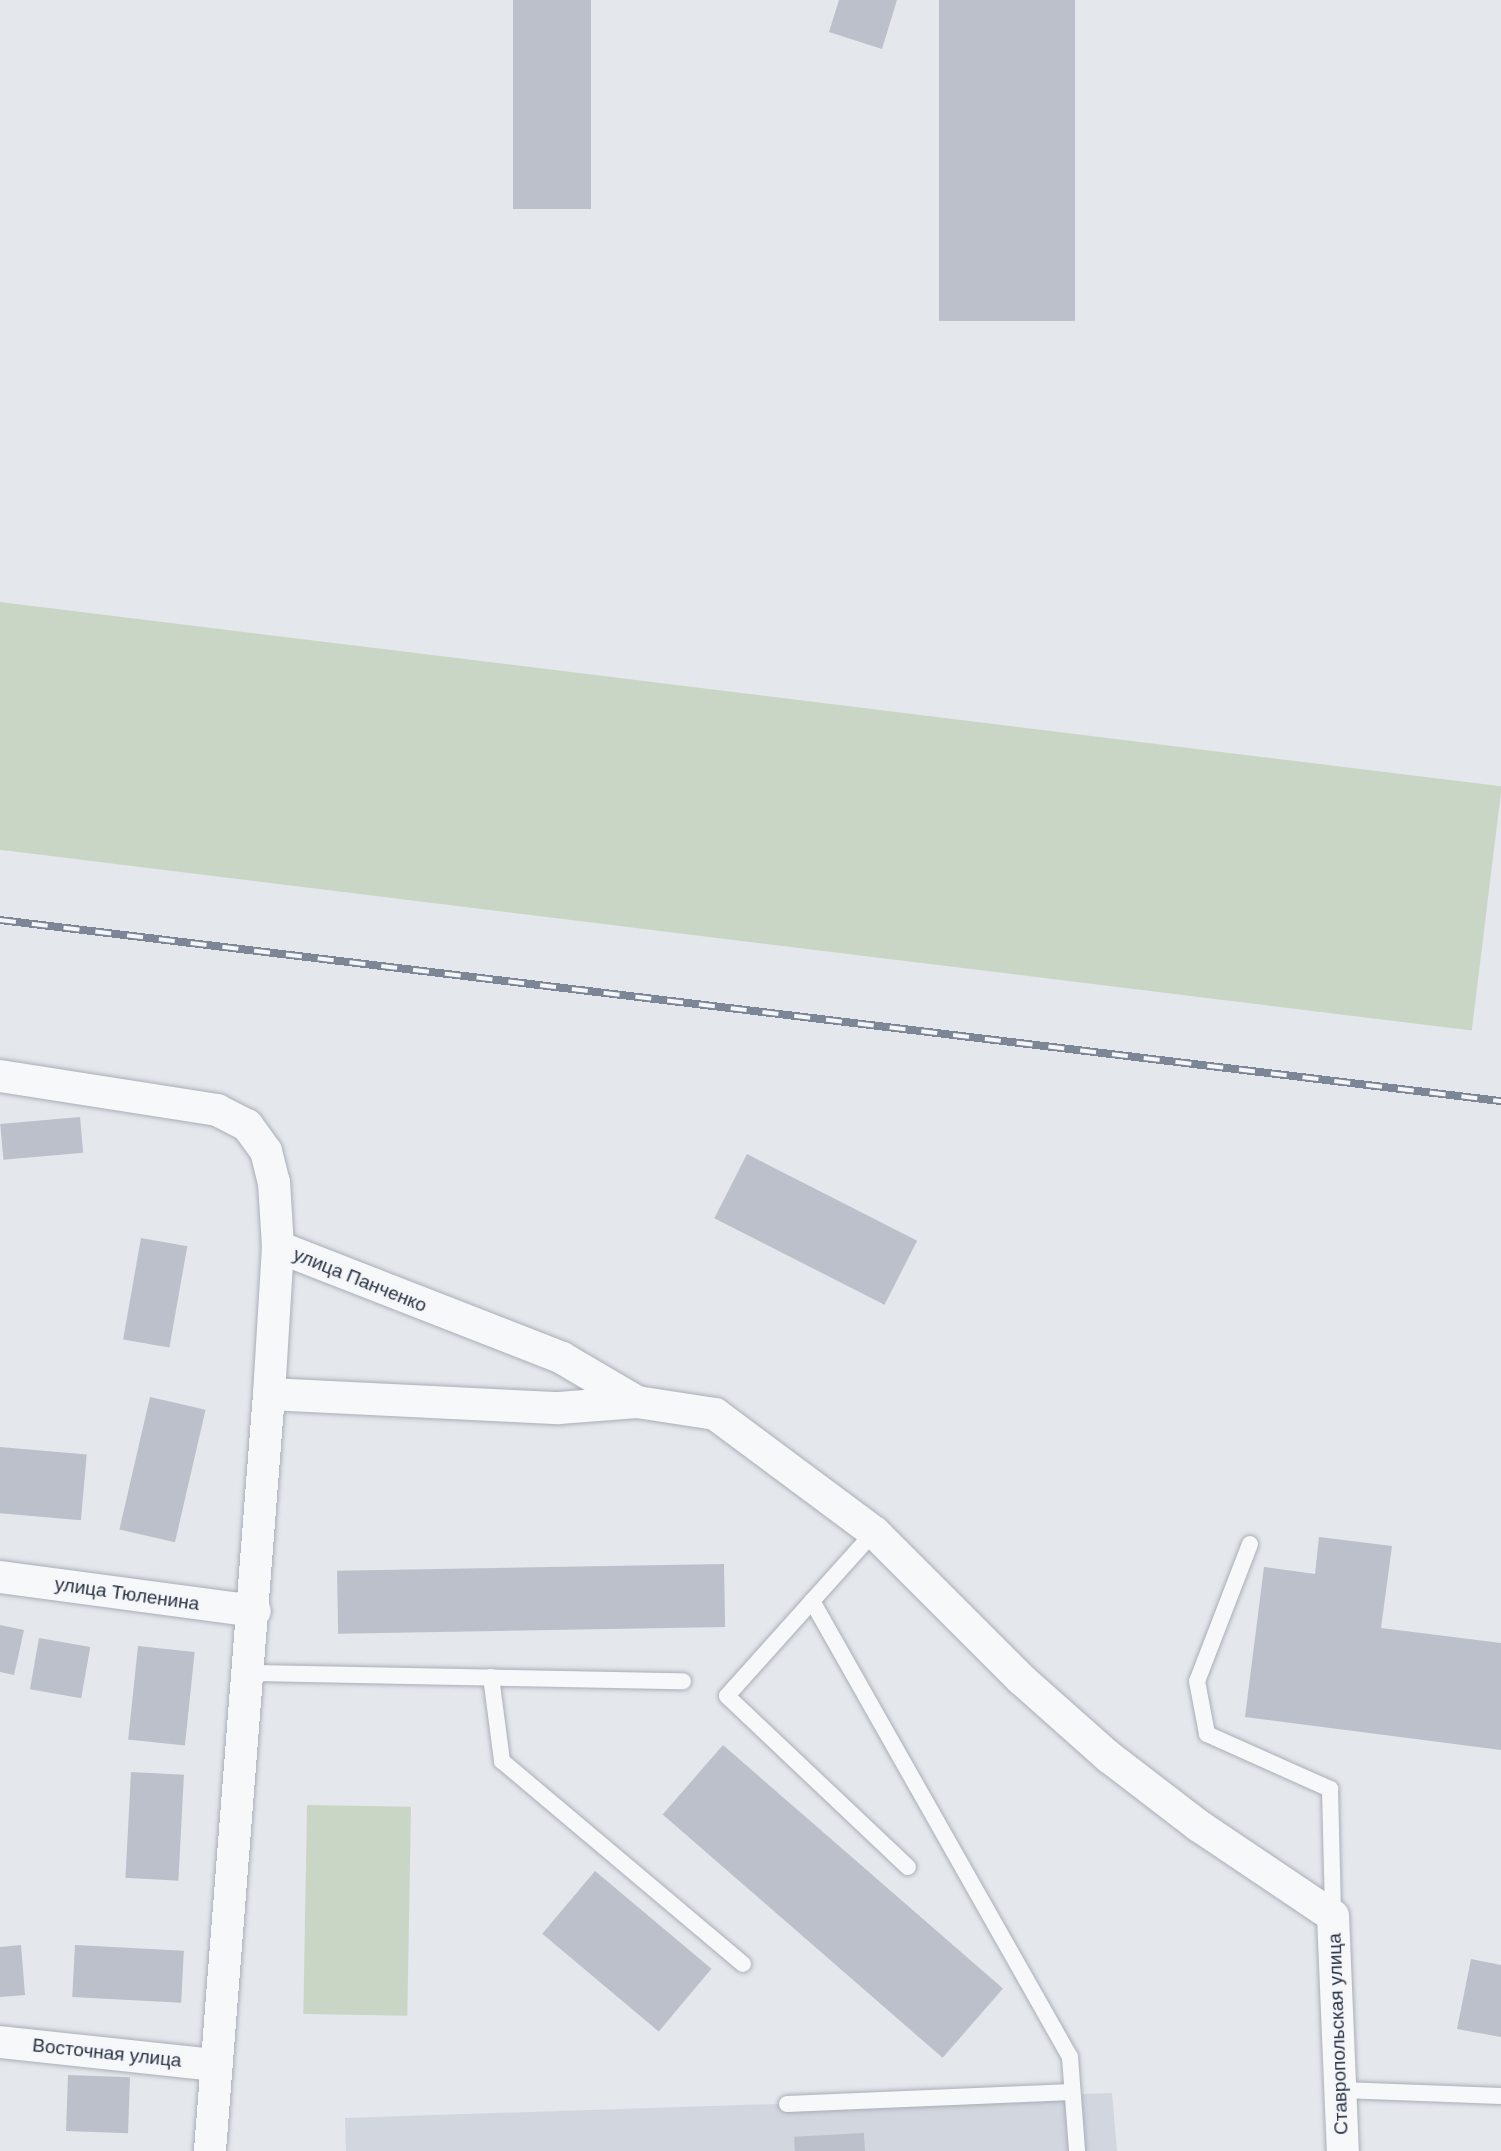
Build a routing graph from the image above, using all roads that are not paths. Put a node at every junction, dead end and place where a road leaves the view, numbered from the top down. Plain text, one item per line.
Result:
1 (0, 1076) edge
2 (278, 1247) junction
3 (269, 1394) junction
4 (637, 1402) junction
5 (874, 1532) junction
6 (1250, 1544) dead end
7 (0, 1577) edge
8 (813, 1601) junction
9 (255, 1611) junction
10 (250, 1673) junction
11 (491, 1677) junction
12 (682, 1681) dead end
13 (908, 1867) dead end
14 (1333, 1916) junction
15 (743, 1964) dead end
16 (0, 2042) edge
17 (214, 2064) junction
18 (1342, 2090) junction
19 (1072, 2092) junction
20 (1501, 2096) edge
21 (787, 2104) dead end
22 (210, 2151) edge
23 (1077, 2151) edge
24 (1343, 2151) edge

1 - 2 street, улица Панченко
2 - 3 street
2 - 4 street, улица Панченко
3 - 4 street
3 - 9 street
4 - 5 street
5 - 8 lane
5 - 14 street
6 - 14 lane
7 - 9 street, улица Тюленина
8 - 13 lane
8 - 19 lane
9 - 10 street
10 - 11 lane
10 - 17 street
11 - 12 lane
11 - 15 lane
14 - 18 street, Ставропольская улица
16 - 17 street, Восточная улица
17 - 22 street
18 - 20 lane
18 - 24 street, Ставропольская улица
19 - 21 lane
19 - 23 lane

